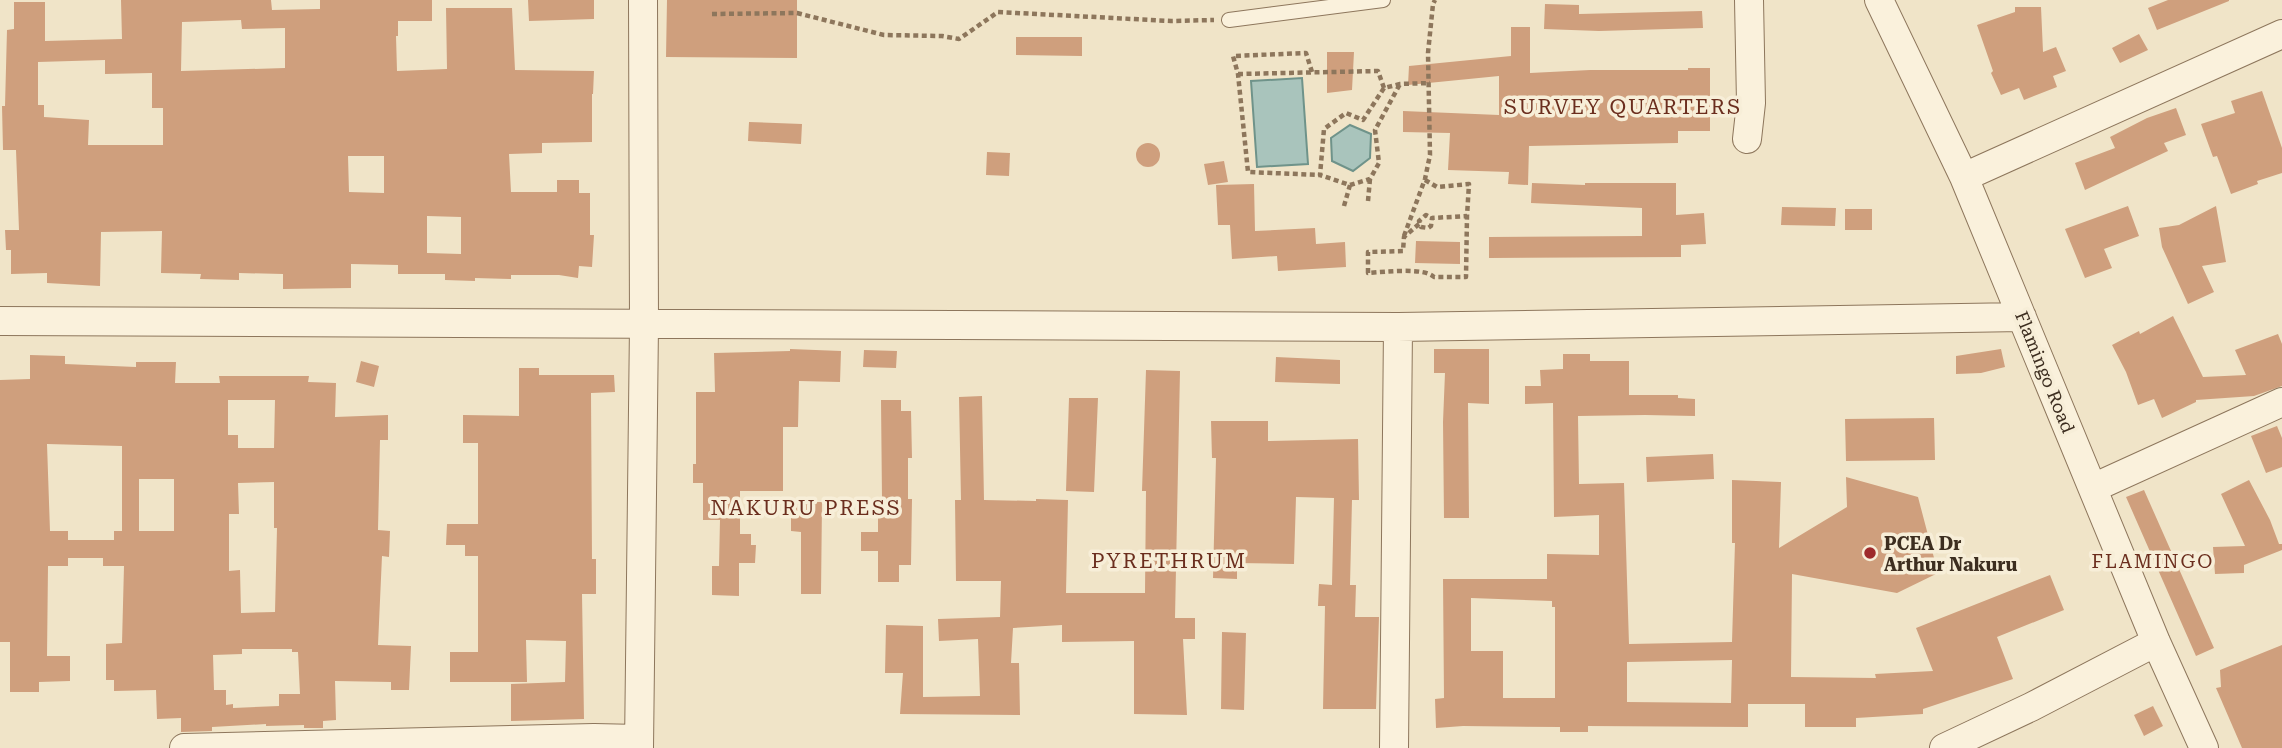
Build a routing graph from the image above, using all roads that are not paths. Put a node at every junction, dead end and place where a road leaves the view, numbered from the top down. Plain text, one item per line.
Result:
1 (643, 0) edge
2 (1383, 0) edge
3 (1749, 0) edge
4 (1879, 0) edge
5 (1229, 20) road end
6 (2282, 34) edge
7 (1746, 139) dead end
8 (1964, 177) junction
9 (2022, 317) junction
10 (0, 321) edge
11 (644, 324) junction
12 (1398, 327) junction
13 (2282, 402) edge
14 (2093, 488) junction
15 (2157, 642) junction
16 (639, 743) edge
17 (184, 748) edge
18 (1394, 748) edge
19 (1944, 748) edge
20 (2204, 748) edge

1 - 11 street
2 - 5 lane
3 - 7 street
4 - 8 street, Flamingo Road
6 - 8 street
8 - 9 street, Flamingo Road
9 - 12 street
9 - 14 street, Flamingo Road
10 - 11 street
11 - 12 street
11 - 16 street
12 - 18 street
13 - 14 street
14 - 15 street, Flamingo Road
15 - 19 street
15 - 20 street, Flamingo Road
16 - 17 street

